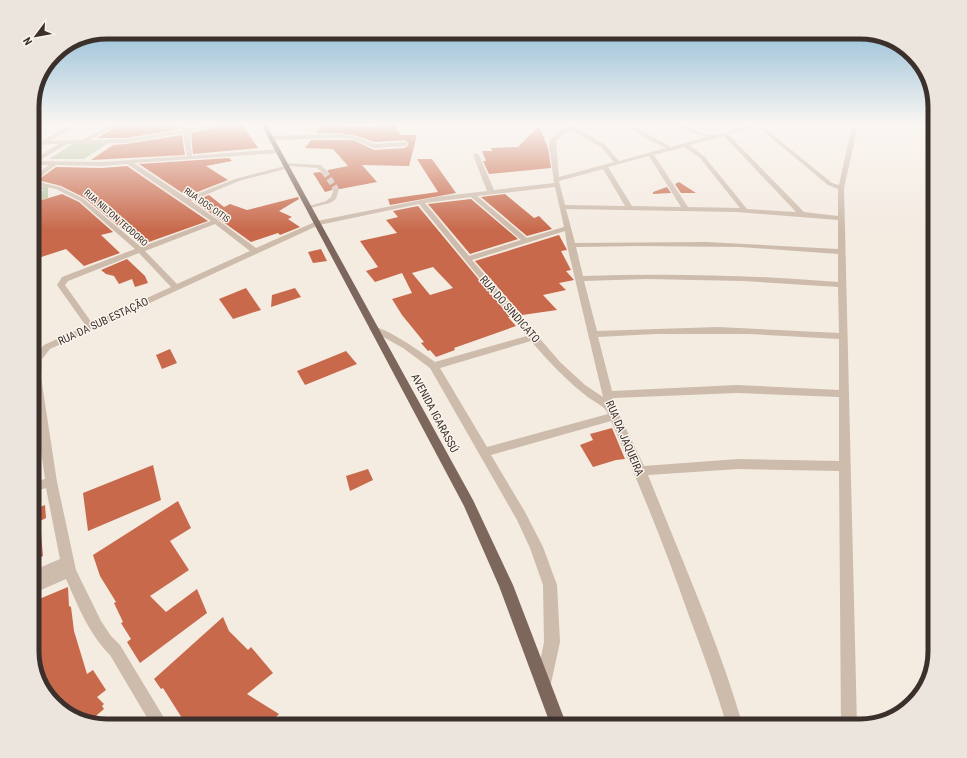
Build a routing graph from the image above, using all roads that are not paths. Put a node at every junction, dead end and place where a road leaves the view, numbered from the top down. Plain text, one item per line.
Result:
1 (169, 159) edge
2 (282, 159) edge
3 (478, 159) edge
4 (554, 159) edge
5 (614, 159) edge
6 (635, 159) edge
7 (654, 159) edge
8 (703, 159) edge
9 (749, 159) edge
10 (800, 159) edge
11 (847, 159) edge
12 (128, 162) junction
13 (39, 163) edge
14 (55, 163) junction
15 (618, 164) junction
16 (286, 166) junction
17 (605, 167) junction
18 (324, 171) tunnel mouth
19 (39, 176) edge
20 (39, 183) edge
21 (556, 183) junction
22 (841, 188) junction
23 (336, 190) dead end
24 (491, 192) junction
25 (471, 194) junction
26 (186, 201) junction
27 (421, 202) junction
28 (562, 207) junction
29 (308, 208) junction
30 (630, 208) junction
31 (686, 209) junction
32 (745, 211) junction
33 (802, 214) junction
34 (841, 218) junction
35 (216, 221) junction
36 (317, 223) junction
37 (567, 228) junction
38 (526, 240) junction
39 (571, 245) junction
40 (139, 249) junction
41 (255, 251) junction
42 (842, 252) junction
43 (468, 259) junction
44 (580, 279) junction
45 (842, 285) junction
46 (176, 288) junction
47 (91, 327) junction
48 (374, 329) junction
49 (593, 334) junction
50 (843, 336) junction
51 (533, 337) junction
52 (39, 356) edge
53 (434, 366) junction
54 (844, 394) junction
55 (607, 395) junction
56 (39, 398) edge
57 (612, 411) junction
58 (485, 452) junction
59 (845, 466) junction
60 (640, 471) junction
61 (51, 482) junction
62 (39, 486) edge
63 (68, 567) junction
64 (39, 576) edge
65 (39, 584) edge
66 (544, 682) junction
67 (157, 719) edge
68 (557, 719) edge
69 (733, 719) edge
70 (849, 719) edge

1 - 12 street
2 - 16 main road, AVENIDA IGARASSÚ
3 - 24 street
4 - 21 street, RUA DA JAQUEIRA
5 - 15 street
6 - 15 street, RUA DA SUB ESTAÇÃO
7 - 31 street
8 - 32 street
9 - 33 street
10 - 22 street
11 - 22 street
12 - 14 street
12 - 26 street, RUA DOS OITIS
13 - 14 street
14 - 19 street
15 - 17 street, RUA DA SUB ESTAÇÃO
16 - 18 street
16 - 26 street
16 - 29 main road, AVENIDA IGARASSÚ
17 - 21 street, RUA DA SUB ESTAÇÃO
17 - 30 street
20 - 40 street, RUA NILTON TEODORO
21 - 24 street, RUA DA SUB ESTAÇÃO
21 - 28 street, RUA DA JAQUEIRA
22 - 34 street
23 - 29 street
24 - 25 street, RUA DA SUB ESTAÇÃO
25 - 27 street, RUA DA SUB ESTAÇÃO
25 - 38 street
26 - 35 street, RUA DOS OITIS
27 - 36 street, RUA DA SUB ESTAÇÃO
27 - 43 street, RUA DO SINDICATO
28 - 30 street
28 - 37 street, RUA DA JAQUEIRA
29 - 36 main road, AVENIDA IGARASSÚ
30 - 31 street
31 - 32 street
32 - 33 street
33 - 34 street
34 - 42 street
35 - 40 street
35 - 41 street, RUA DOS OITIS
36 - 41 street, RUA DA SUB ESTAÇÃO
36 - 48 main road, AVENIDA IGARASSÚ
37 - 38 street
37 - 39 street, RUA DA JAQUEIRA
38 - 43 street
39 - 42 street
39 - 44 street, RUA DA JAQUEIRA
40 - 46 street, RUA NILTON TEODORO
40 - 47 street
41 - 46 street, RUA DA SUB ESTAÇÃO
42 - 45 street
43 - 51 street, RUA DO SINDICATO
44 - 45 street
44 - 49 street, RUA DA JAQUEIRA
45 - 50 street
46 - 47 street, RUA DA SUB ESTAÇÃO
47 - 52 street, RUA DA SUB ESTAÇÃO
48 - 53 street
48 - 66 main road, AVENIDA IGARASSÚ
49 - 50 street
49 - 55 street, RUA DA JAQUEIRA
50 - 54 street
51 - 53 street
51 - 57 street, RUA DO SINDICATO
53 - 58 street
54 - 55 street
54 - 59 street
55 - 57 street, RUA DA JAQUEIRA
56 - 61 street, RUA DA SUB ESTAÇÃO
57 - 58 street
57 - 60 street, RUA DA JAQUEIRA
58 - 66 street
59 - 60 street
59 - 70 street
60 - 69 street, RUA DA JAQUEIRA
61 - 62 street
61 - 63 street, RUA DA SUB ESTAÇÃO
63 - 64 street
63 - 65 street
63 - 67 street, RUA DA SUB ESTAÇÃO
66 - 68 main road, AVENIDA IGARASSÚ

